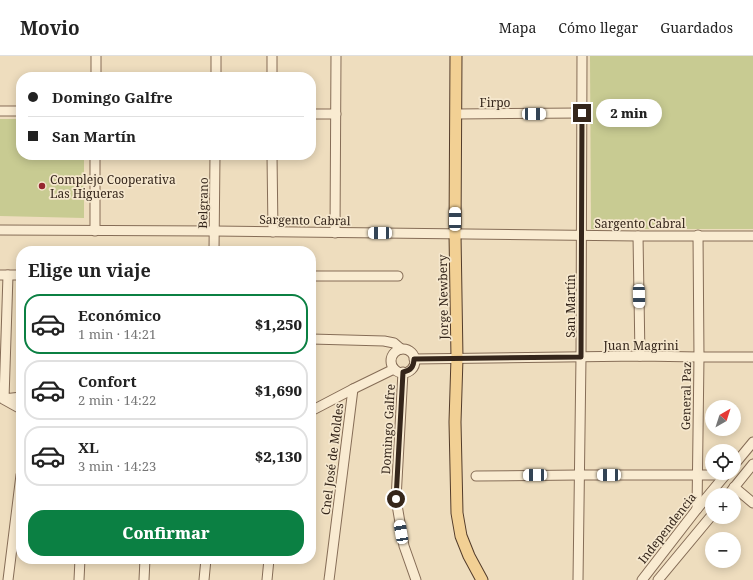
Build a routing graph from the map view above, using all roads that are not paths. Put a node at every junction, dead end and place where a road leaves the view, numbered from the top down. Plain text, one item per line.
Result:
1 (96, 56) edge
2 (216, 56) edge
3 (272, 56) edge
4 (336, 56) edge
5 (456, 56) edge
6 (582, 56) edge
7 (96, 72) edge
8 (216, 72) edge
9 (272, 72) edge
10 (0, 111) edge
11 (16, 111) edge
12 (582, 113) junction
13 (316, 114) edge
14 (336, 114) junction
15 (456, 114) junction
16 (95, 160) edge
17 (215, 160) edge
18 (272, 160) edge
19 (0, 230) edge
20 (95, 231) junction
21 (214, 231) junction
22 (273, 232) junction
23 (334, 233) junction
24 (455, 234) junction
25 (582, 235) junction
26 (698, 235) junction
27 (638, 236) junction
28 (753, 236) edge
29 (214, 246) edge
30 (4, 275) edge
31 (16, 275) edge
32 (316, 276) edge
33 (398, 276) dead end
34 (316, 339) edge
35 (401, 349) junction
36 (640, 356) junction
37 (581, 357) junction
38 (699, 357) junction
39 (753, 357) edge
40 (457, 358) junction
41 (414, 359) junction
42 (398, 371) junction
43 (353, 389) junction
44 (16, 397) edge
45 (2, 398) edge
46 (16, 406) edge
47 (316, 408) edge
48 (753, 442) edge
49 (741, 456) edge
50 (753, 464) edge
51 (579, 474) junction
52 (697, 475) junction
53 (705, 475) edge
54 (476, 476) dead end
55 (721, 480) edge
56 (734, 487) joint
57 (753, 503) edge
58 (697, 509) junction
59 (16, 515) edge
60 (705, 523) edge
61 (80, 564) edge
62 (145, 564) edge
63 (206, 564) edge
64 (269, 564) edge
65 (8, 580) edge
66 (79, 580) edge
67 (144, 580) edge
68 (204, 580) edge
69 (267, 580) edge
70 (328, 580) edge
71 (416, 580) edge
72 (482, 580) edge
73 (578, 580) edge
74 (642, 580) edge
75 (658, 580) edge

1 - 7 street
2 - 8 street
3 - 9 street
4 - 14 street
5 - 15 main road, Jorge Newbery
6 - 12 street, San Martín
10 - 11 street
12 - 15 street, Firpo
12 - 25 street, San Martín
13 - 14 street
14 - 23 street
15 - 24 main road, Jorge Newbery
16 - 20 street
17 - 21 street, Belgrano
18 - 22 street
19 - 20 street, Sargento Cabral
20 - 21 street, Sargento Cabral
21 - 22 street, Sargento Cabral
21 - 29 street, Belgrano
22 - 23 street, Sargento Cabral
23 - 24 street, Sargento Cabral
24 - 25 street, Sargento Cabral
24 - 40 main road, Jorge Newbery
25 - 27 street, Sargento Cabral
25 - 37 street, San Martín
26 - 27 street, Sargento Cabral
26 - 28 street, Sargento Cabral
26 - 38 street, General Paz
27 - 36 street
30 - 31 street
30 - 45 street
32 - 33 street
34 - 35 street
35 - 41 street
35 - 42 street
36 - 37 street, Juan Magrini
36 - 38 street, Juan Magrini
37 - 40 street, Juan Magrini
37 - 51 street, San Martín
38 - 39 street, Juan Magrini
38 - 52 street, General Paz
40 - 41 street, Juan Magrini
40 - 72 main road, Jorge Newbery
41 - 42 street
42 - 43 street
42 - 71 street, Domingo Galfre
43 - 47 street
43 - 70 street, Cnel José de Moldes
44 - 45 street
45 - 46 street
48 - 49 street
50 - 56 street
51 - 52 street
51 - 54 street
51 - 73 street, San Martín
52 - 53 street
52 - 58 street, General Paz
55 - 58 street, Independencia
56 - 57 street
58 - 74 street, Independencia
59 - 65 street
60 - 75 street
61 - 66 street
62 - 67 street
63 - 68 street
64 - 69 street

